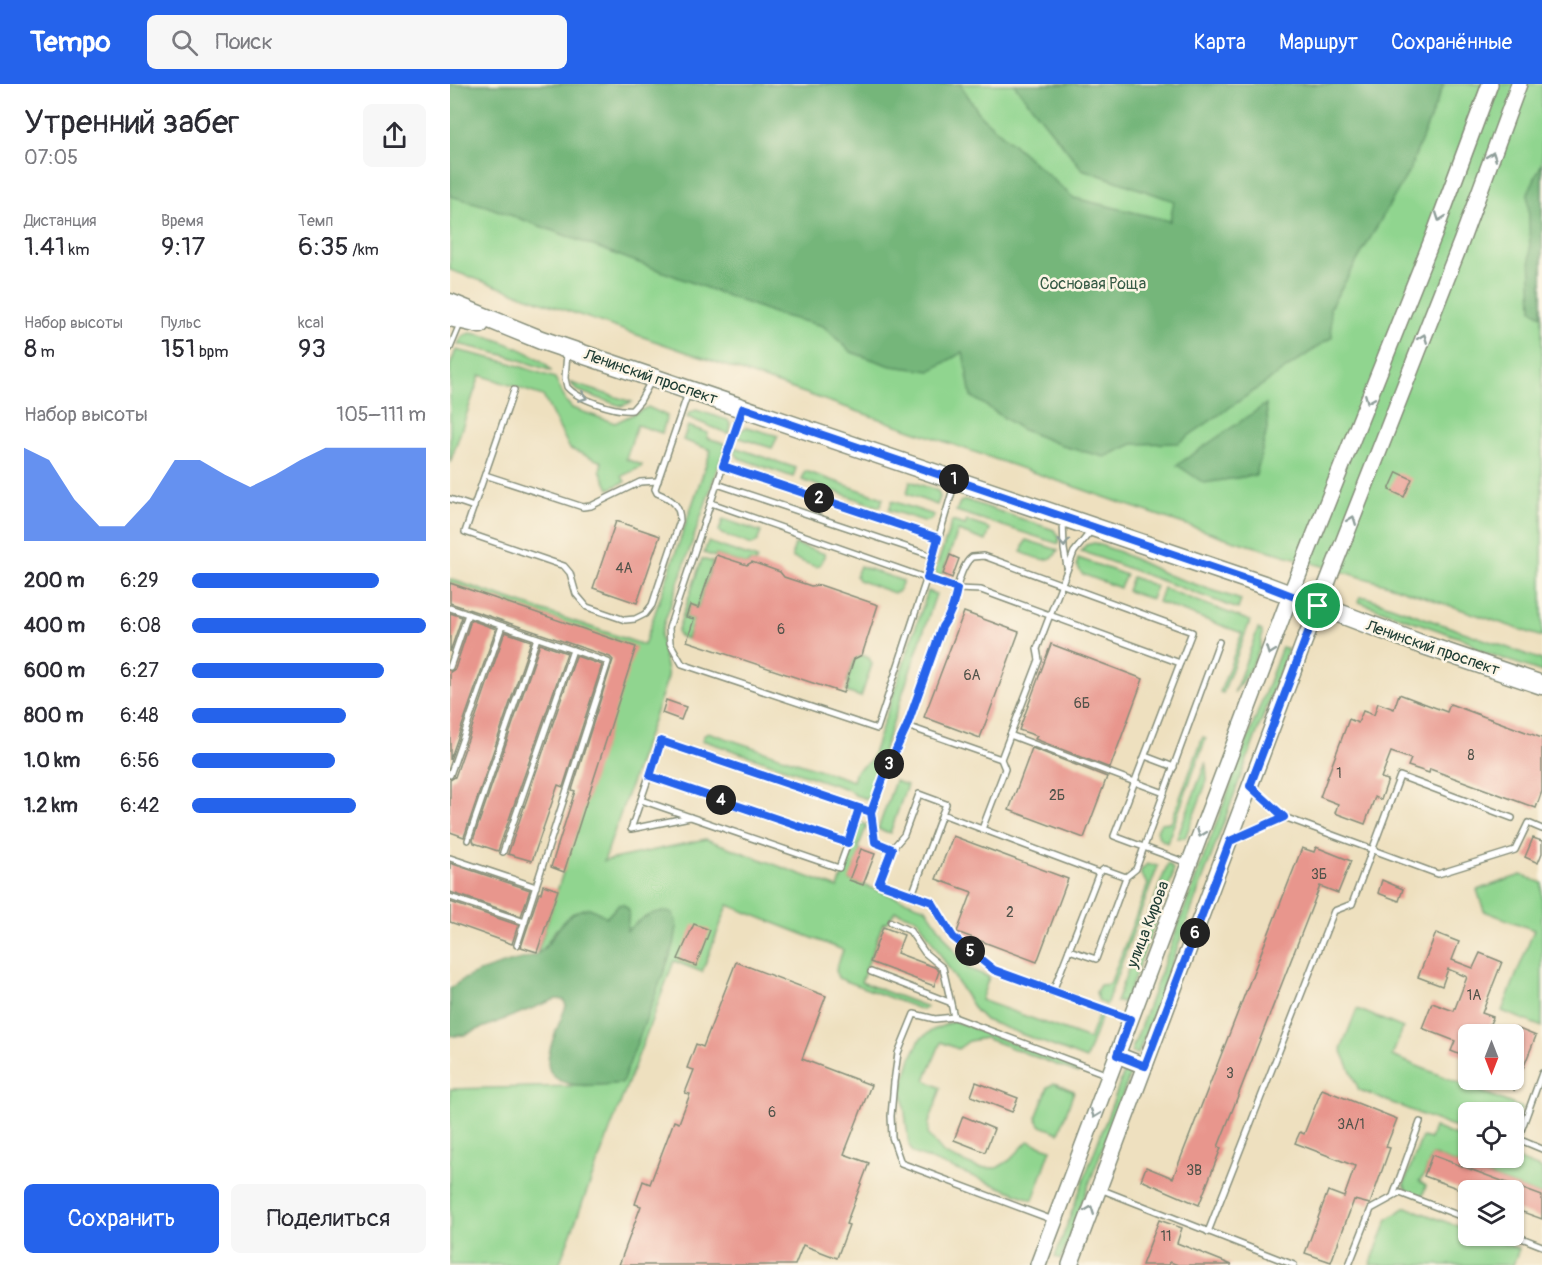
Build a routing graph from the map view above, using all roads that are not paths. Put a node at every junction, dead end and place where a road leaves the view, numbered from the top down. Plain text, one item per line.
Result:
1 (1490, 84) edge
2 (1519, 84) edge
3 (450, 303) edge
4 (456, 318) edge
5 (541, 340) junction
6 (450, 348) edge
7 (567, 348) junction
8 (653, 377) junction
9 (689, 389) junction
10 (514, 390) dead end
11 (743, 408) junction
12 (723, 466) junction
13 (485, 475) junction
14 (956, 480) junction
15 (658, 482) junction
16 (717, 484) junction
17 (450, 500) edge
18 (711, 503) junction
19 (474, 507) junction
20 (1063, 517) junction
21 (1094, 527) junction
22 (938, 538) junction
23 (933, 556) junction
24 (1068, 569) junction
25 (927, 578) junction
26 (1062, 585) junction
27 (957, 589) junction
28 (1290, 596) junction
29 (1318, 606) junction
30 (450, 608) edge
31 (468, 614) junction
32 (1050, 616) junction
33 (502, 626) junction
34 (537, 638) junction
35 (1220, 642) dead end
36 (573, 650) junction
37 (1180, 663) junction
38 (450, 667) edge
39 (1542, 685) edge
40 (907, 726) junction
41 (1010, 735) junction
42 (1144, 756) junction
43 (1001, 759) junction
44 (1173, 767) junction
45 (450, 776) edge
46 (650, 776) junction
47 (1135, 782) junction
48 (1250, 786) junction
49 (1164, 793) junction
50 (641, 800) junction
51 (859, 808) junction
52 (871, 812) junction
53 (942, 814) junction
54 (690, 817) junction
55 (1284, 817) junction
56 (1512, 818) dead end
57 (982, 829) junction
58 (1542, 829) edge
59 (468, 840) dead end
60 (1230, 841) junction
61 (848, 843) junction
62 (1144, 848) junction
63 (892, 849) junction
64 (1372, 849) junction
65 (503, 852) dead end
66 (450, 858) edge
67 (1189, 864) junction
68 (1099, 873) junction
69 (1126, 877) junction
70 (536, 887) junction
71 (912, 895) junction
72 (450, 897) edge
73 (525, 922) junction
74 (891, 922) dead end
75 (517, 945) dead end
76 (1069, 950) junction
77 (872, 972) dead end
78 (1053, 991) junction
79 (949, 1002) junction
80 (954, 1017) junction
81 (1130, 1019) junction
82 (1117, 1055) junction
83 (1145, 1066) junction
84 (1542, 1074) edge
85 (1109, 1075) junction
86 (1420, 1122) dead end
87 (1524, 1123) edge
88 (1524, 1142) edge
89 (1542, 1149) edge
90 (1098, 1188) junction
91 (1392, 1197) junction
92 (1458, 1215) edge
93 (1054, 1220) junction
94 (1208, 1232) junction
95 (1524, 1239) edge
96 (1542, 1246) edge
97 (1038, 1265) edge
98 (1070, 1265) edge
99 (1294, 1265) edge
100 (1349, 1265) edge

1 -> 28 main road, улица Кирова
29 -> 2 main road
3 - 5 main road, Ленинский проспект
4 - 5 main road, Ленинский проспект
4 - 6 lane
5 - 7 main road, Ленинский проспект
7 - 8 main road, Ленинский проспект
7 -> 8 lane
8 - 9 main road, Ленинский проспект
9 - 11 main road, Ленинский проспект
9 - 15 lane
10 - 13 lane
11 - 12 lane
11 - 14 main road, Ленинский проспект
12 - 16 lane
12 - 22 lane
13 - 15 lane
13 - 19 lane
14 - 20 main road, Ленинский проспект
14 - 22 lane
15 - 19 lane
16 - 18 lane
16 - 23 lane
17 - 19 lane
18 - 25 lane
18 - 25 lane
20 - 21 main road, Ленинский проспект
20 -> 24 lane
21 - 24 lane
21 - 28 main road, Ленинский проспект
22 - 23 lane
23 - 25 lane
24 - 26 lane
25 - 27 lane
26 - 27 lane
26 - 32 lane
26 - 37 lane
27 - 32 lane
27 - 40 lane
28 - 29 main road, Ленинский проспект
28 -> 67 main road, улица Кирова
29 - 39 main road, Ленинский проспект
29 - 48 main road
30 - 31 lane
31 - 33 lane
31 - 38 lane
32 - 37 lane
32 - 41 lane
33 - 34 lane
33 - 45 lane
34 - 36 lane
34 - 59 lane
35 - 44 lane
36 - 65 lane
36 - 70 lane
37 - 42 lane
40 - 43 lane
40 - 52 lane
41 - 43 lane
41 - 47 lane
42 - 44 lane
42 - 47 lane
43 - 57 lane
44 - 49 lane
46 - 50 lane
46 - 51 lane
46 - 61 lane
47 - 49 lane
47 - 62 lane
48 - 55 lane
48 - 60 main road
49 - 62 lane
50 - 54 lane
50 - 54 lane
51 - 52 lane
51 - 61 lane
52 - 63 lane
53 - 57 lane
53 - 63 lane
53 - 71 lane
54 - 61 lane
55 - 60 lane
55 - 64 lane
56 - 64 lane
57 - 68 lane
58 - 64 lane
60 - 83 main road
62 - 67 lane
62 - 69 lane
63 - 71 lane
64 - 94 lane
66 - 70 lane
67 - 81 main road, улица Кирова
68 - 69 lane
68 - 76 lane
69 - 76 lane
70 - 73 lane
71 - 78 lane
72 - 73 lane
73 - 75 lane
74 - 79 lane
76 - 78 lane
77 - 79 lane
78 - 81 lane
79 - 80 lane
80 - 85 lane
80 - 93 lane
81 - 82 main road, улица Кирова
82 - 83 main road
82 - 85 main road, улица Кирова
83 - 90 main road
84 - 87 lane
85 -> 93 main road, улица Кирова
86 - 91 lane
88 - 89 lane
90 - 94 lane
98 -> 90 main road
91 - 92 lane
91 - 100 lane
93 - 97 main road, улица Кирова
94 - 99 lane
95 - 96 lane

